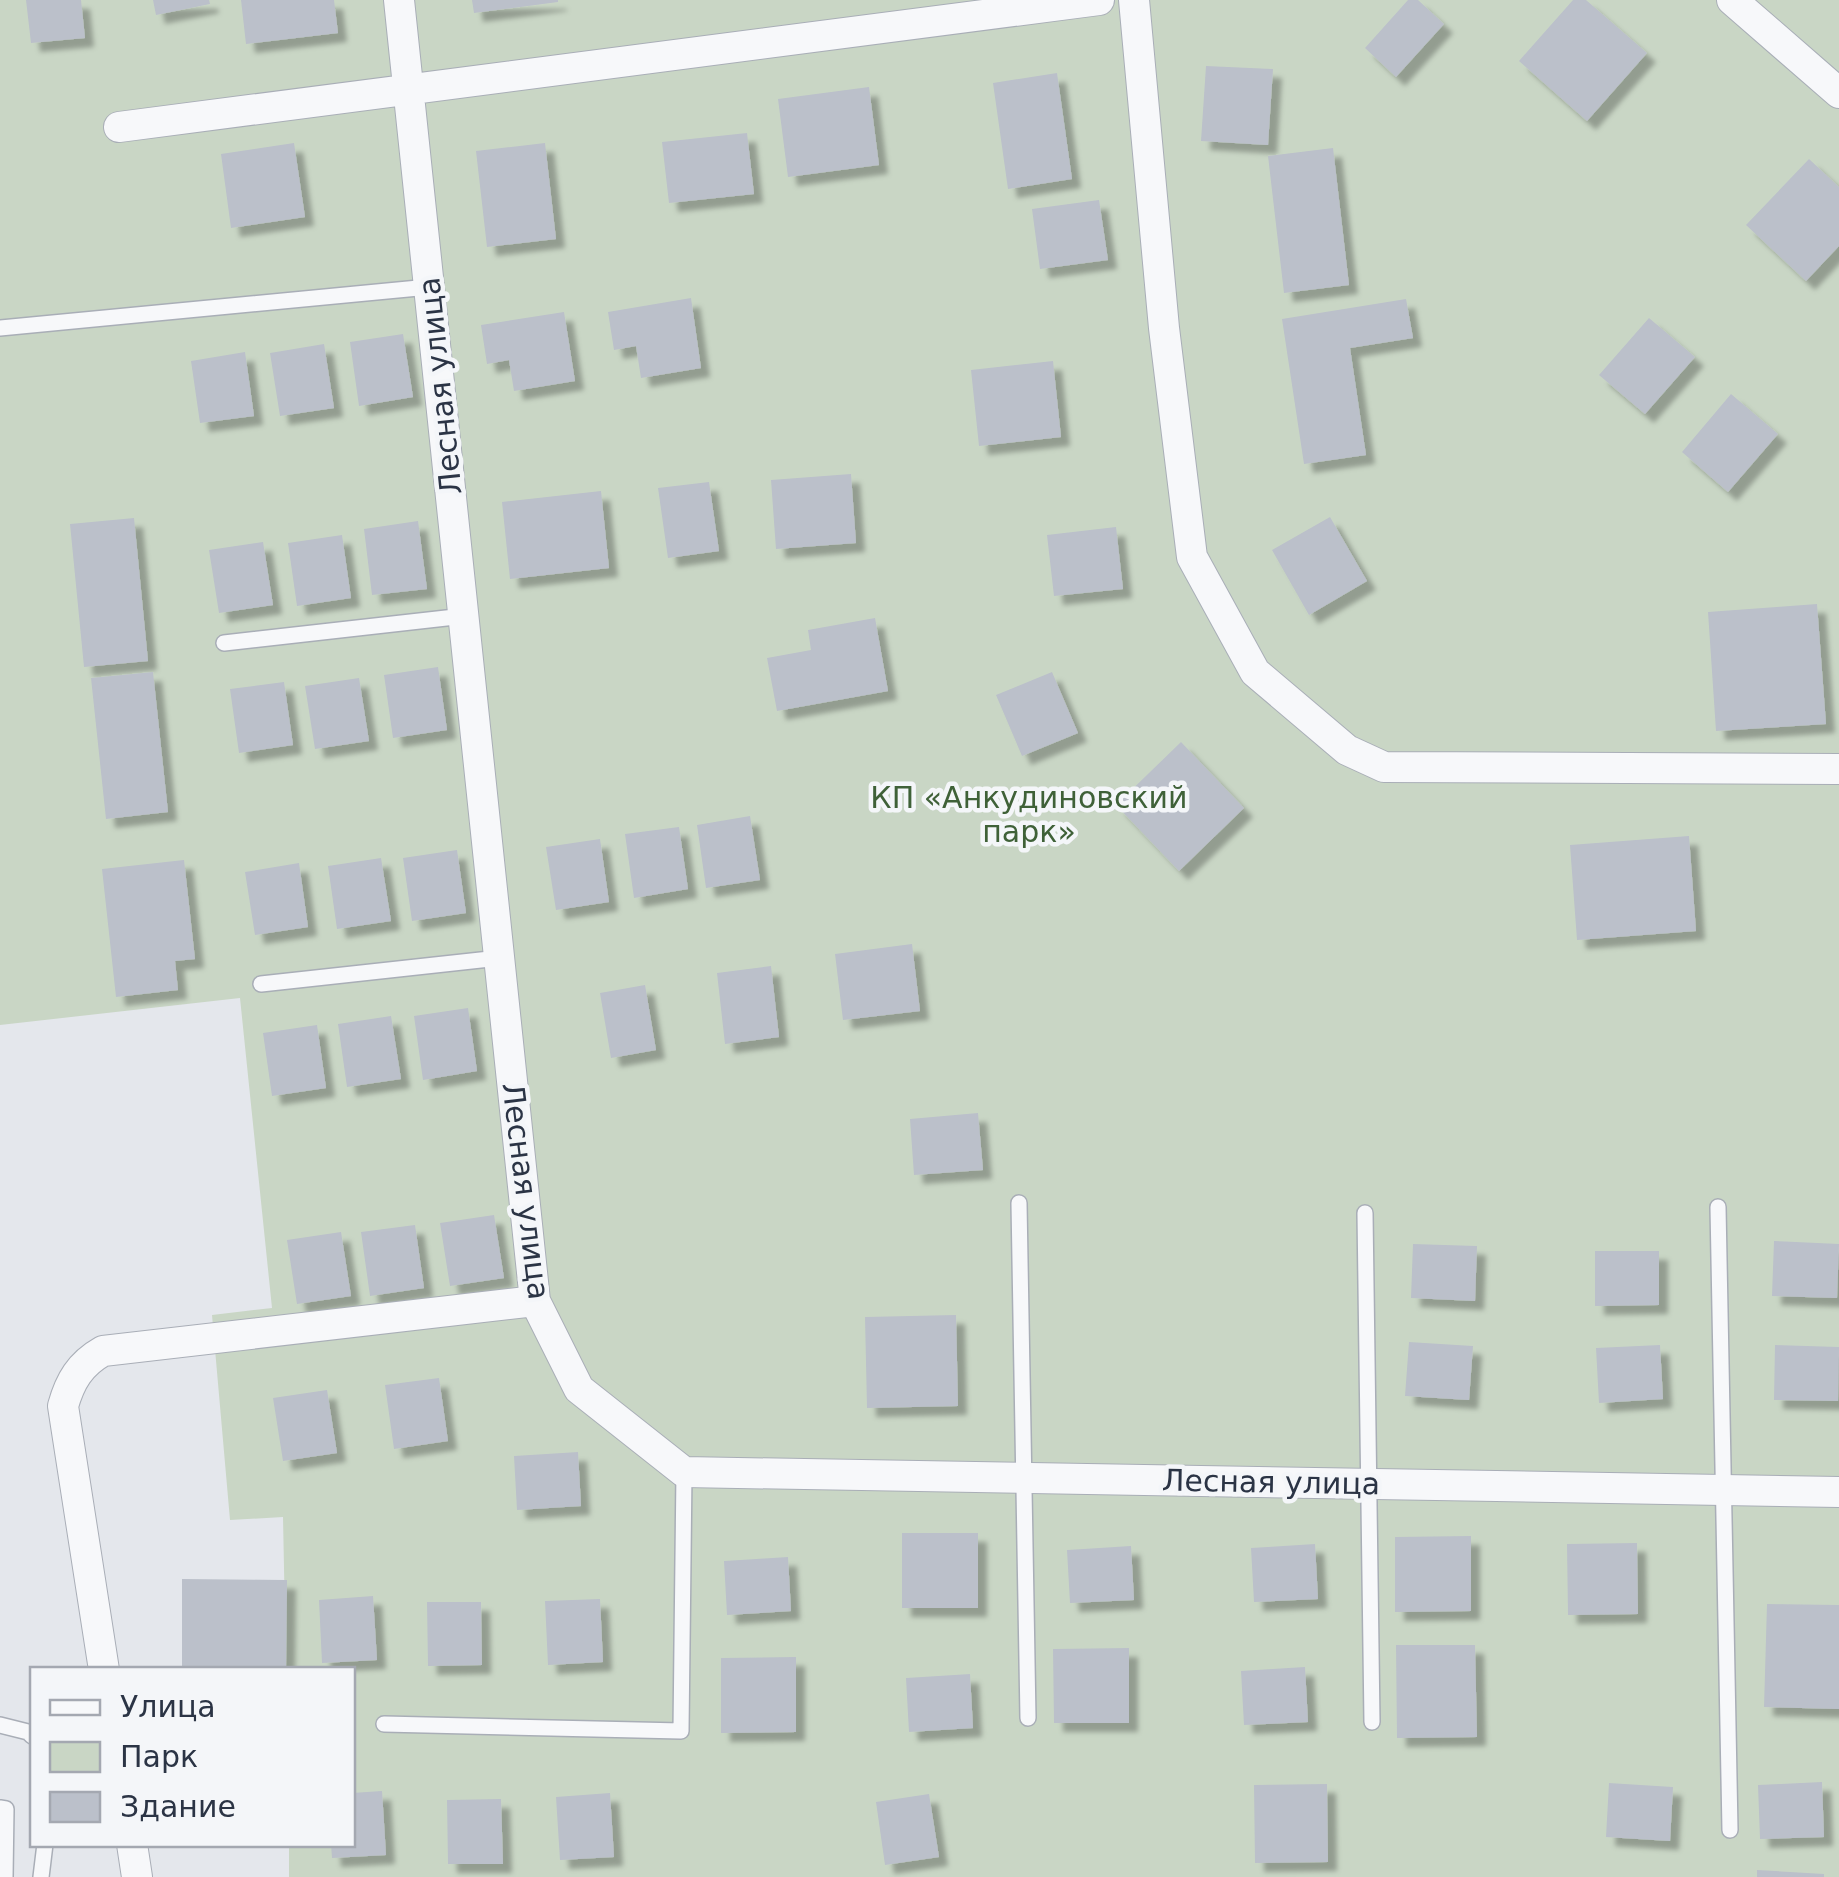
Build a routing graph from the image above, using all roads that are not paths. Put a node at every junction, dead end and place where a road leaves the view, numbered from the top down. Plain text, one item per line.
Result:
1 (399, 0) edge
2 (1099, 0) edge
3 (1134, 0) edge
4 (1732, 0) edge
5 (408, 88) junction
6 (1838, 89) edge
7 (119, 127) dead end
8 (430, 288) junction
9 (0, 328) edge
10 (464, 616) junction
11 (224, 643) dead end
12 (1839, 769) edge
13 (499, 958) junction
14 (261, 984) dead end
15 (1018, 1203) dead end
16 (1718, 1208) dead end
17 (1364, 1213) dead end
18 (535, 1302) junction
19 (684, 1472) junction
20 (1024, 1478) junction
21 (1368, 1484) junction
22 (1723, 1490) junction
23 (1839, 1492) edge
24 (104, 1667) edge
25 (1028, 1718) dead end
26 (1372, 1722) dead end
27 (384, 1724) dead end
28 (0, 1725) edge
29 (30, 1734) edge
30 (0, 1808) edge
31 (1730, 1830) dead end
32 (45, 1847) edge
33 (132, 1847) edge
34 (5, 1877) edge
35 (42, 1877) edge
36 (137, 1877) edge

1 - 5 street, Лесная улица
2 - 5 street
3 - 12 street
4 - 6 street
5 - 7 street
5 - 8 street, Лесная улица
8 - 9 lane
8 - 10 street, Лесная улица
10 - 11 lane
10 - 13 street, Лесная улица
13 - 14 lane
13 - 18 street, Лесная улица
15 - 20 lane
16 - 22 lane
17 - 21 lane
18 - 19 street, Лесная улица
18 - 24 street
19 - 20 street, Лесная улица
19 - 27 lane
20 - 21 street, Лесная улица
20 - 25 lane
21 - 22 street, Лесная улица
21 - 26 lane
22 - 23 street, Лесная улица
22 - 31 lane
28 - 29 lane
30 - 34 lane
32 - 35 lane
33 - 36 street

